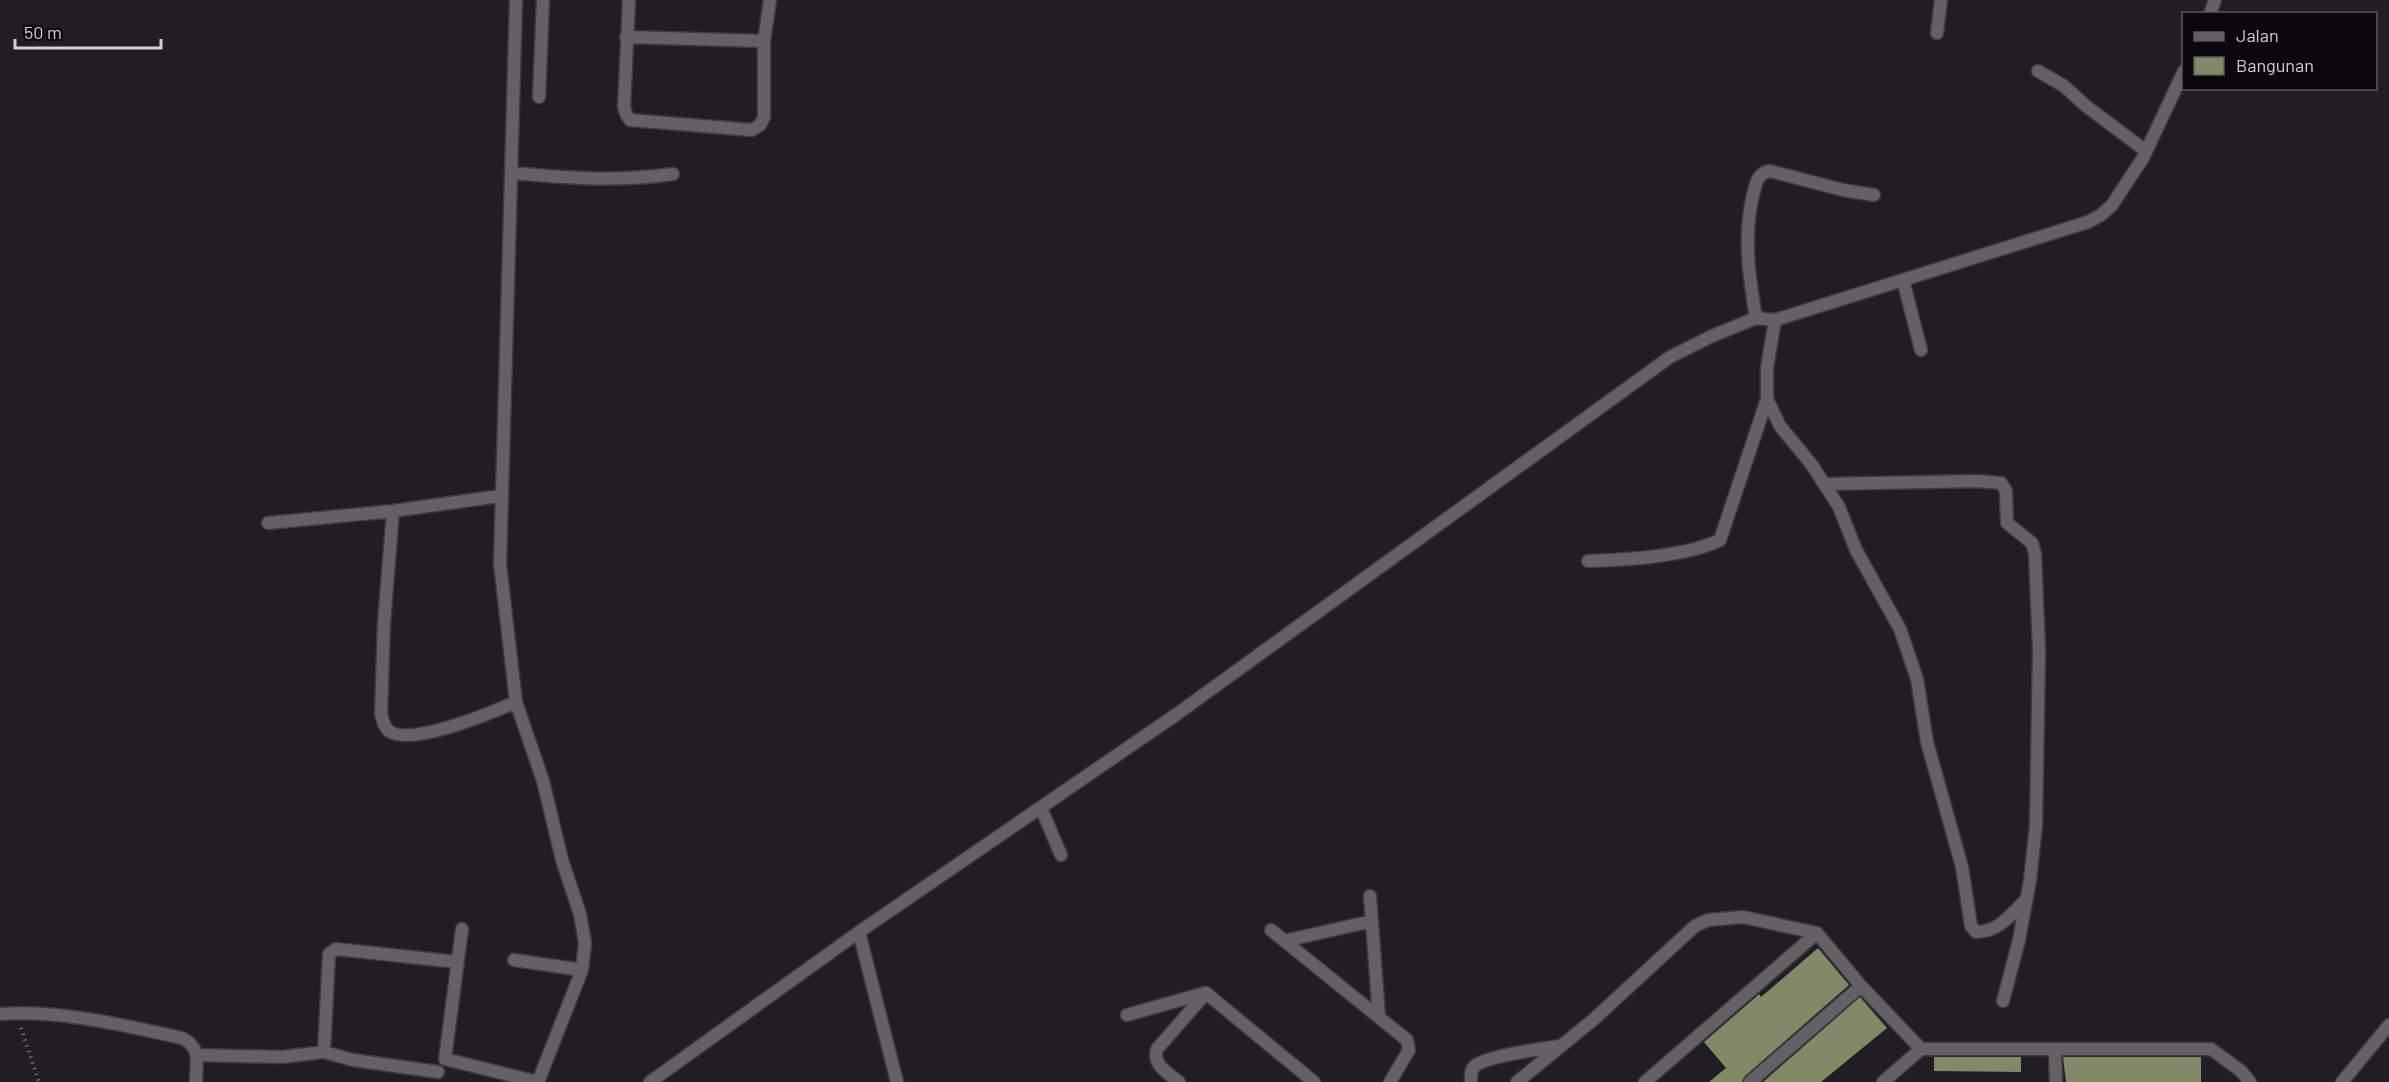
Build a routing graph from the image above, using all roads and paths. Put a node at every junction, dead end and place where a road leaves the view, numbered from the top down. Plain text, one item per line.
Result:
1 (516, 0) edge
2 (543, 0) edge
3 (629, 0) edge
4 (770, 0) edge
5 (1941, 0) edge
6 (1937, 33) dead end
7 (626, 36) junction
8 (764, 41) junction
9 (2038, 71) dead end
10 (2182, 75) edge
11 (539, 97) dead end
12 (2146, 151) junction
13 (511, 173) junction
14 (673, 174) dead end
15 (1874, 195) dead end
16 (1903, 280) junction
17 (1756, 318) junction
18 (1775, 321) junction
19 (1921, 350) dead end
20 (1767, 399) junction
21 (1825, 484) junction
22 (500, 496) junction
23 (393, 511) junction
24 (268, 523) dead end
25 (1588, 561) dead end
26 (516, 702) junction
27 (1041, 808) junction
28 (1061, 855) dead end
29 (1370, 896) dead end
30 (2026, 899) junction
31 (1372, 921) junction
32 (462, 928) dead end
33 (1270, 930) dead end
34 (858, 932) junction
35 (1817, 933) junction
36 (1284, 941) junction
37 (514, 960) dead end
38 (457, 962) junction
39 (582, 970) junction
40 (1861, 986) junction
41 (1206, 993) junction
42 (2003, 1001) dead end
43 (15, 1013) junction
44 (0, 1014) edge
45 (1127, 1015) dead end
46 (1379, 1017) junction
47 (2389, 1025) edge
48 (2383, 1042) edge
49 (1562, 1046) junction
50 (1921, 1049) junction
51 (2055, 1050) junction
52 (324, 1052) junction
53 (197, 1055) junction
54 (445, 1059) junction
55 (437, 1077) edge
56 (39, 1082) edge
57 (196, 1082) edge
58 (538, 1082) edge
59 (650, 1082) edge
60 (897, 1082) edge
61 (1179, 1082) edge
62 (1314, 1082) edge
63 (1390, 1082) edge
64 (1471, 1082) edge
65 (1517, 1082) edge
66 (1645, 1082) edge
67 (1750, 1082) edge
68 (1883, 1082) edge
69 (2056, 1082) edge
70 (2250, 1082) edge
71 (2342, 1082) edge

1 - 13 street
2 - 11 street
3 - 7 street
4 - 8 street
5 - 6 street
7 - 8 street
7 - 8 street
9 - 12 street
10 - 12 street
12 - 16 street
13 - 14 street
13 - 22 street
15 - 17 street
16 - 18 street
16 - 19 street
17 - 18 street
17 - 27 street
18 - 20 street
20 - 21 street
20 - 25 street
21 - 30 street
21 - 30 street
22 - 23 street
22 - 26 street
23 - 24 street
23 - 26 street
26 - 39 street
27 - 28 street
27 - 34 street
29 - 31 street
30 - 42 street
31 - 36 street
31 - 46 street
32 - 38 street
33 - 36 street
34 - 59 street
34 - 60 street
35 - 40 street
35 - 49 street
35 - 66 street
36 - 46 street
37 - 39 street
38 - 52 street
38 - 54 street
39 - 58 street
40 - 50 street
40 - 67 street
41 - 45 street
41 - 61 street
41 - 62 street
43 - 44 street
43 - 53 street
43 - 56 path
46 - 63 street
47 - 48 street
48 - 71 street
49 - 64 street
49 - 65 street
50 - 51 street
50 - 68 street
51 - 69 street
51 - 70 street
52 - 53 street
52 - 55 street
53 - 57 street
54 - 55 street
54 - 58 street

